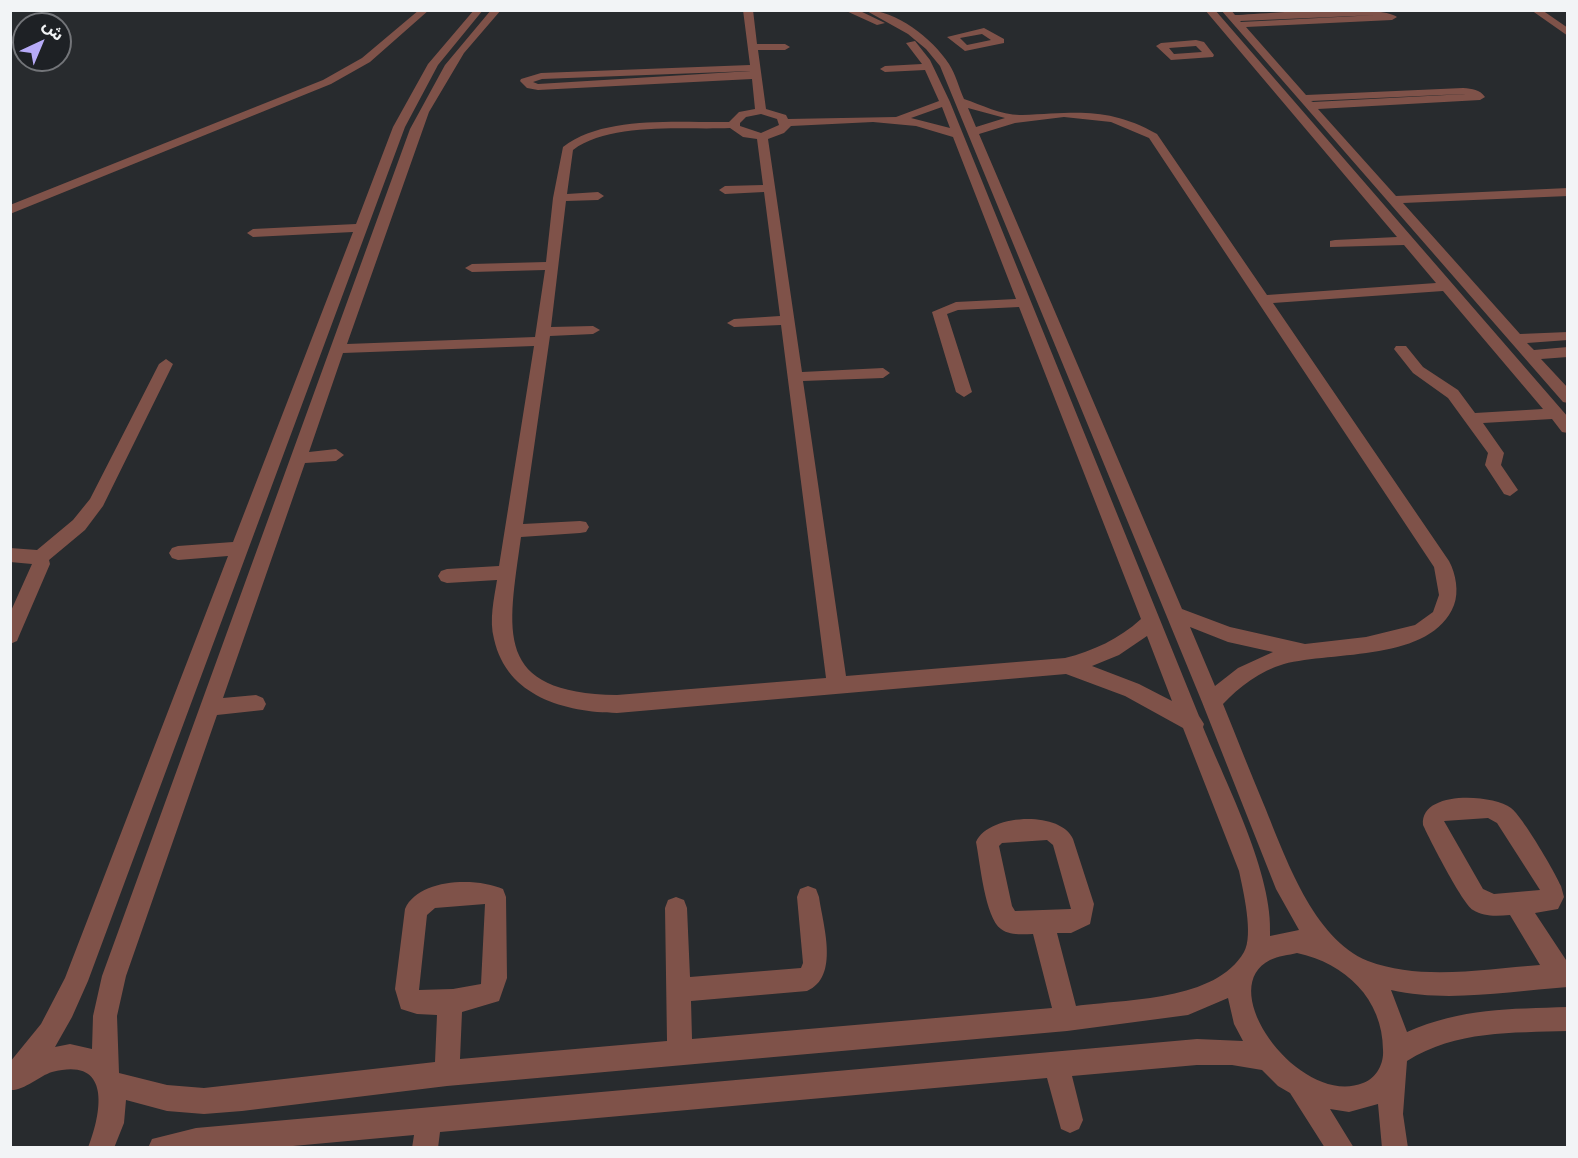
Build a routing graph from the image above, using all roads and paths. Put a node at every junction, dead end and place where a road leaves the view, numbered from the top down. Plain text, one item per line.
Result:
1 (425, 10) edge
2 (479, 10) edge
3 (497, 10) edge
4 (848, 10) edge
5 (869, 10) edge
6 (1209, 10) edge
7 (1535, 10) edge
8 (750, 11) edge
9 (1232, 18) edge
10 (1324, 18) junction
11 (1568, 33) edge
12 (957, 41) dead end
13 (928, 45) junction
14 (753, 47) junction
15 (784, 47) dead end
16 (1206, 50) dead end
17 (1217, 50) dead end
18 (929, 67) junction
19 (885, 69) dead end
20 (756, 72) junction
21 (1406, 94) junction
22 (952, 102) junction
23 (1305, 102) junction
24 (1415, 102) junction
25 (760, 111) junction
26 (900, 118) junction
27 (1025, 118) junction
28 (785, 123) junction
29 (734, 125) junction
30 (966, 134) junction
31 (762, 136) junction
32 (984, 159) junction
33 (967, 160) junction
34 (1358, 164) junction
35 (1339, 165) junction
36 (769, 188) junction
37 (725, 190) dead end
38 (1568, 192) edge
39 (598, 196) dead end
40 (559, 198) junction
41 (1391, 200) junction
42 (391, 202) junction
43 (369, 203) junction
44 (1568, 203) edge
45 (10, 210) edge
46 (1401, 212) junction
47 (360, 228) junction
48 (254, 233) dead end
49 (1405, 241) junction
50 (1335, 244) dead end
51 (551, 266) junction
52 (472, 268) dead end
53 (1444, 287) junction
54 (1265, 299) junction
55 (1024, 303) junction
56 (787, 320) junction
57 (734, 323) dead end
58 (593, 330) dead end
59 (543, 336) junction
60 (1568, 336) edge
61 (1514, 339) junction
62 (339, 349) junction
63 (1401, 349) dead end
64 (1568, 352) edge
65 (1529, 355) junction
66 (166, 364) dead end
67 (883, 373) dead end
68 (795, 377) junction
69 (964, 392) dead end
70 (1568, 398) edge
71 (1555, 414) junction
72 (1472, 418) junction
73 (1568, 428) edge
74 (336, 455) dead end
75 (300, 458) junction
76 (1510, 490) dead end
77 (580, 527) dead end
78 (513, 531) junction
79 (239, 548) junction
80 (178, 553) dead end
81 (10, 555) edge
82 (39, 558) junction
83 (508, 572) junction
84 (447, 576) dead end
85 (1175, 614) junction
86 (1152, 620) junction
87 (10, 636) edge
88 (1307, 651) junction
89 (1065, 666) junction
90 (837, 685) junction
91 (1212, 702) junction
92 (256, 704) dead end
93 (210, 707) junction
94 (1194, 724) junction
95 (1276, 859) junction
96 (1246, 862) junction
97 (808, 897) dead end
98 (1516, 904) junction
99 (676, 908) dead end
100 (1042, 922) junction
101 (1330, 950) junction
102 (1256, 953) junction
103 (1361, 971) junction
104 (1564, 976) edge
105 (1242, 977) junction
106 (679, 990) junction
107 (450, 1000) junction
108 (1067, 1019) junction
109 (1568, 1019) edge
110 (680, 1053) junction
111 (1266, 1058) junction
112 (1395, 1061) junction
113 (1056, 1065) junction
114 (447, 1073) junction
115 (109, 1078) junction
116 (12, 1080) edge
117 (1300, 1086) junction
118 (1070, 1120) dead end
119 (429, 1121) junction
120 (100, 1148) edge
121 (161, 1148) edge
122 (425, 1148) edge
123 (1341, 1148) edge
124 (1395, 1148) edge

1 - 45 street
2 - 43 street
3 - 42 street
4 - 18 street
5 - 13 street
6 - 35 street
7 - 11 street
8 - 14 street
9 - 10 street
9 - 23 street
10 - 10 street
12 - 13 street
13 - 22 street
14 - 15 street
14 - 20 street
16 - 17 street
18 - 19 street
18 - 22 street
20 - 20 street
20 - 25 street
21 - 23 street
21 - 24 street
21 - 24 street
22 - 26 street
22 - 27 street
22 - 30 street
23 - 24 street
23 - 34 street
25 - 28 street
25 - 29 street
26 - 28 street
26 - 30 street
27 - 30 street
27 - 54 street
28 - 31 street
29 - 31 street
29 - 40 street
30 - 32 street
30 - 33 street
31 - 36 street
32 - 33 street
32 - 85 street
33 - 55 street
34 - 35 street
34 - 41 street
35 - 49 street
36 - 37 street
36 - 56 street
38 - 41 street
39 - 40 street
40 - 51 street
41 - 46 street
42 - 43 street
42 - 62 street
43 - 47 street
44 - 46 street
46 - 61 street
47 - 48 street
47 - 79 street
49 - 50 street
49 - 53 street
51 - 52 street
51 - 59 street
53 - 54 street
53 - 71 street
54 - 88 street
55 - 69 street
55 - 86 street
56 - 57 street
56 - 68 street
58 - 59 street
59 - 62 street
59 - 78 street
60 - 61 street
61 - 65 street
62 - 75 street
63 - 72 street
64 - 65 street
65 - 70 street
66 - 82 street
67 - 68 street
68 - 90 street
71 - 72 street
71 - 73 street
72 - 76 street
74 - 75 street
75 - 93 street
77 - 78 street
78 - 83 street
79 - 80 street
79 - 116 street
81 - 82 street
82 - 87 street
83 - 84 street
83 - 90 street
85 - 88 street
85 - 91 street
86 - 89 street
86 - 94 street
88 - 91 street
89 - 90 street
89 - 94 street
91 - 95 street
92 - 93 street
93 - 115 street
94 - 96 street
95 - 96 street
95 - 101 street
96 - 102 street
97 - 106 street
98 - 98 street
98 - 104 street
99 - 106 street
100 - 100 street
100 - 108 street
101 - 102 street
101 - 103 street
102 - 105 street
103 - 104 street
103 - 112 street
105 - 108 street
105 - 111 street
106 - 110 street
107 - 107 street
107 - 114 street
108 - 110 street
109 - 112 street
110 - 114 street
111 - 113 street
111 - 117 street
112 - 117 street
112 - 124 street
113 - 118 street
113 - 119 street
114 - 115 street
115 - 116 street
115 - 120 street
117 - 123 street
119 - 121 street
119 - 122 street

